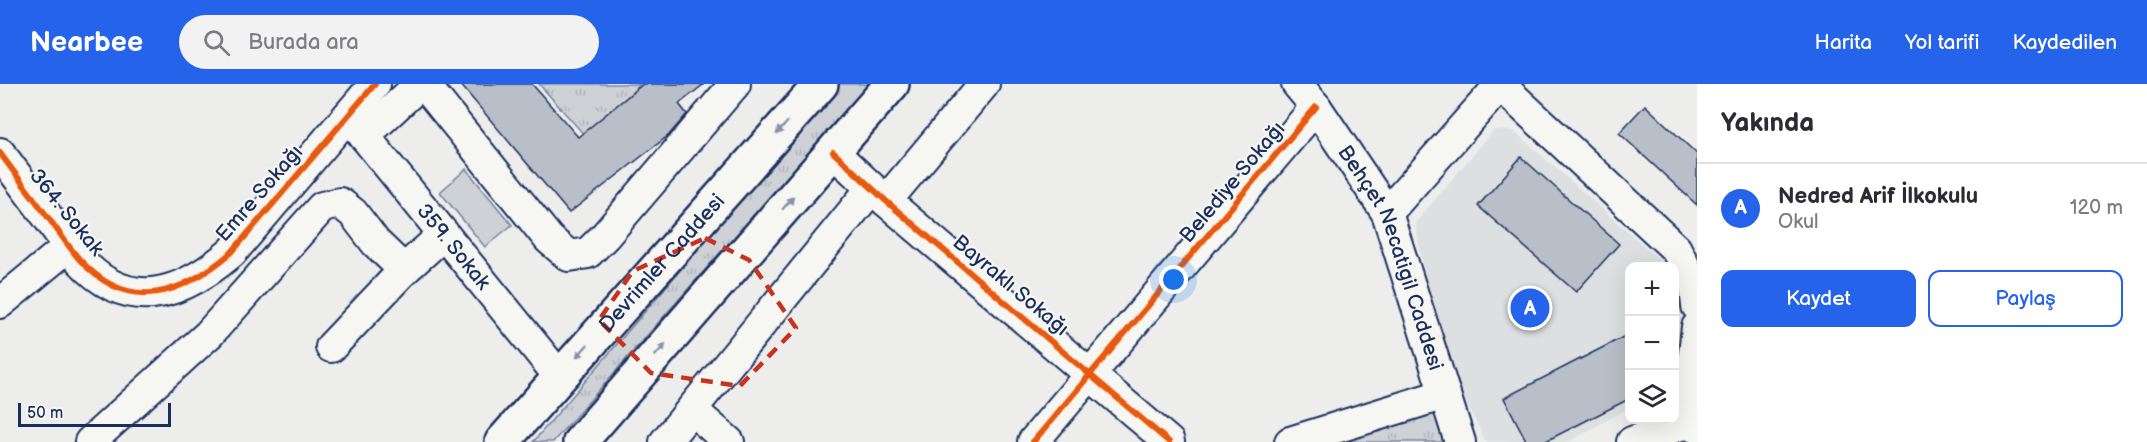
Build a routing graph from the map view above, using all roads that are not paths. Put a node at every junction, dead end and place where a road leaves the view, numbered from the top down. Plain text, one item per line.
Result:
1 (375, 84) edge
2 (422, 84) edge
3 (735, 84) edge
4 (821, 84) edge
5 (892, 84) edge
6 (984, 84) edge
7 (1297, 84) edge
8 (1501, 84) edge
9 (1316, 107) junction
10 (356, 126) junction
11 (833, 152) junction
12 (0, 153) edge
13 (879, 195) junction
14 (1387, 213) junction
15 (444, 234) junction
16 (69, 246) junction
17 (404, 270) junction
18 (147, 294) joint
19 (0, 303) edge
20 (1697, 306) edge
21 (1697, 327) edge
22 (332, 347) dead end
23 (1091, 374) junction
24 (559, 376) junction
25 (1445, 394) junction
26 (692, 410) junction
27 (1691, 425) edge
28 (90, 442) edge
29 (502, 442) edge
30 (580, 442) edge
31 (665, 442) edge
32 (729, 442) edge
33 (1033, 442) edge
34 (1169, 442) edge
35 (1290, 442) edge
36 (1460, 442) edge
37 (1632, 442) edge

1 - 10 street, Emre Sokağı
2 - 3 street
2 - 10 street
4 -> 24 main road, Devrimler Caddesi
5 - 11 main road
6 - 13 street
7 - 9 street, Behçet Necatigil Caddesi
8 - 14 street
8 - 20 street
9 - 14 street, Behçet Necatigil Caddesi
9 - 23 street, Belediye Sokağı
10 - 15 street, 359. Sokak
10 - 18 street, Emre Sokağı
11 - 13 street, Bayraklı Sokağı
30 -> 11 main road
12 - 16 street, 364. Sokak
13 - 23 street, Bayraklı Sokağı
13 - 26 street
14 - 25 street, Behçet Necatigil Caddesi
15 - 17 street
15 - 24 street, 359. Sokak
16 - 18 street, 364. Sokak
16 - 19 street
17 - 22 street
17 - 28 street
21 - 27 street
23 - 33 street, Belediye Sokağı
23 - 34 street, Bayraklı Sokağı
24 - 29 main road, Devrimler Caddesi
25 - 35 street
25 - 36 street, Behçet Necatigil Caddesi
26 - 31 street
26 - 32 street
27 - 37 street

